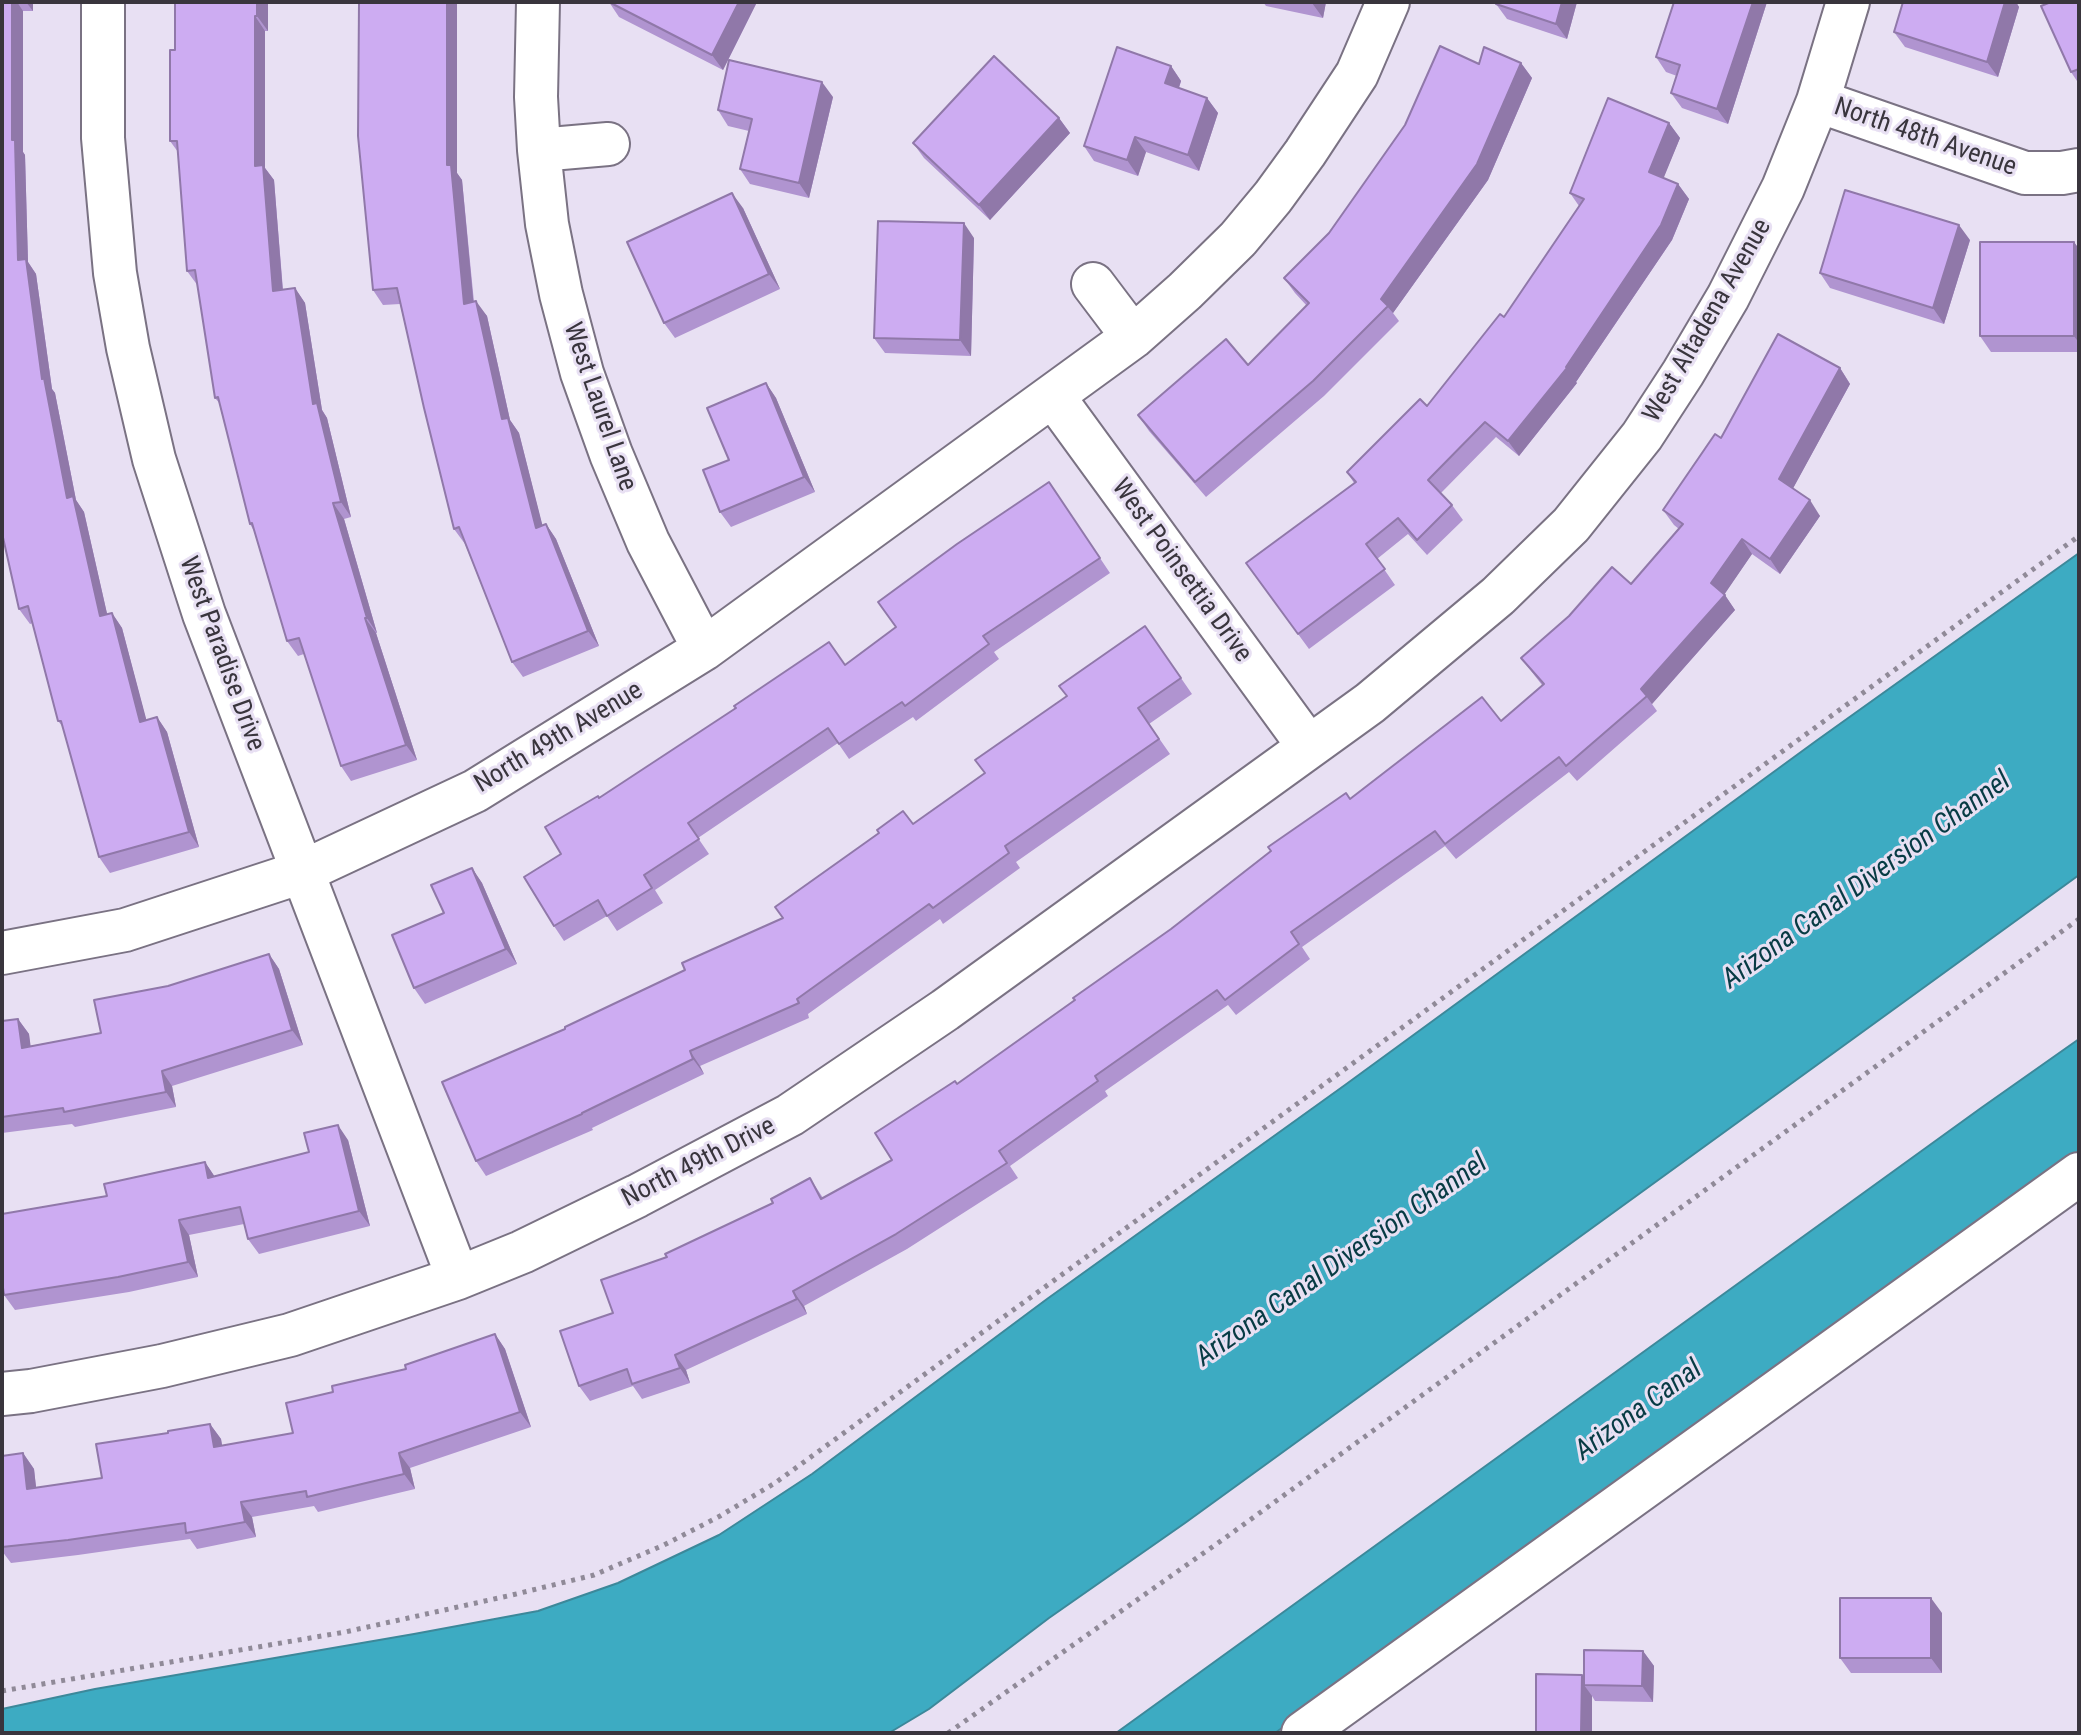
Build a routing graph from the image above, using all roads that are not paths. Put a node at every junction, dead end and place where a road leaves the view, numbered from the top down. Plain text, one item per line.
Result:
1 (103, 2) edge
2 (538, 2) edge
3 (1388, 2) edge
4 (1848, 2) edge
5 (1818, 101) junction
6 (608, 144) dead end
7 (539, 150) junction
8 (2079, 170) edge
9 (1093, 284) dead end
10 (1133, 337) junction
11 (1053, 396) junction
12 (704, 649) junction
13 (1309, 747) junction
14 (302, 872) junction
15 (2, 953) edge
16 (2079, 1174) edge
17 (458, 1278) junction
18 (2, 1394) edge
19 (1303, 1733) edge

1 - 14 street, West Paradise Drive
2 - 7 street, West Laurel Lane
3 - 10 street, North 49th Avenue
4 - 5 street, West Altadena Avenue
5 - 8 street, North 48th Avenue
5 - 13 street, West Altadena Avenue
6 - 7 street
7 - 12 street, West Laurel Lane
9 - 10 street
10 - 11 street, North 49th Avenue
11 - 12 street, North 49th Avenue
11 - 13 street, West Poinsettia Drive
12 - 14 street, North 49th Avenue
13 - 17 street, North 49th Drive
14 - 15 street, North 49th Avenue
14 - 17 street, West Paradise Drive
16 - 19 street
17 - 18 street, North 49th Drive

